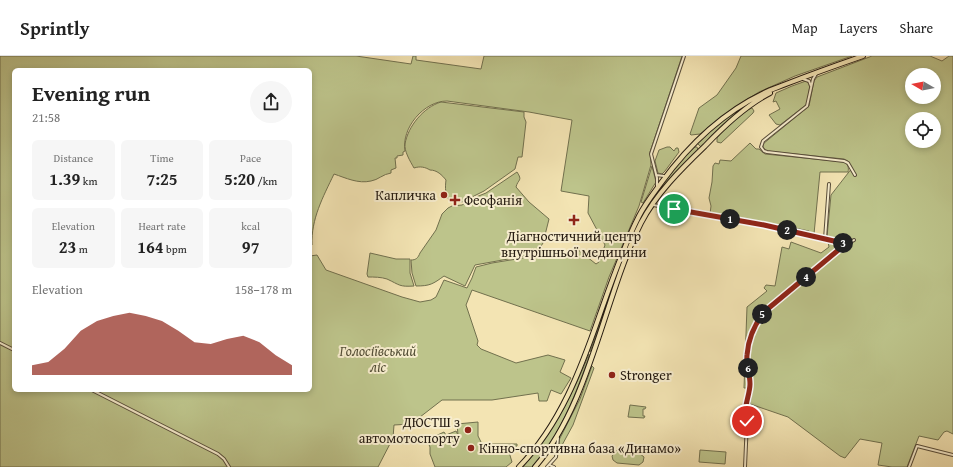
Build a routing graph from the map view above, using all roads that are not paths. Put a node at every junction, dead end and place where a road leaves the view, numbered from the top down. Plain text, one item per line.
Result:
1 (684, 56) edge
2 (863, 56) edge
3 (817, 73) junction
4 (801, 78) junction
5 (779, 87) junction
6 (811, 89) junction
7 (692, 145) junction
8 (700, 150) junction
9 (656, 174) junction
10 (667, 175) junction
11 (855, 175) dead end
12 (829, 184) dead end
13 (657, 188) junction
14 (652, 205) junction
15 (825, 239) junction
16 (854, 240) dead end
17 (847, 244) junction
18 (0, 344) edge
19 (12, 349) edge
20 (96, 392) edge
21 (558, 434) junction
22 (953, 454) edge
23 (548, 466) edge
24 (229, 467) edge
25 (519, 467) edge
26 (535, 467) edge
27 (554, 467) edge
28 (745, 467) edge
29 (909, 467) edge

1 - 9 street
2 - 3 highway
3 - 4 highway
3 - 6 street
4 - 5 highway
4 - 6 street
5 - 7 highway
5 - 8 highway
6 - 11 street
7 - 8 highway
7 - 10 highway
8 - 14 highway
9 - 10 street
9 - 13 street
10 - 13 highway
12 - 15 street
13 - 25 highway
14 - 15 street
14 - 21 highway
15 - 17 street
16 - 17 street
17 - 28 street
18 - 19 street
20 - 24 street
21 - 23 street
21 - 26 highway
22 - 29 street
23 - 27 street

